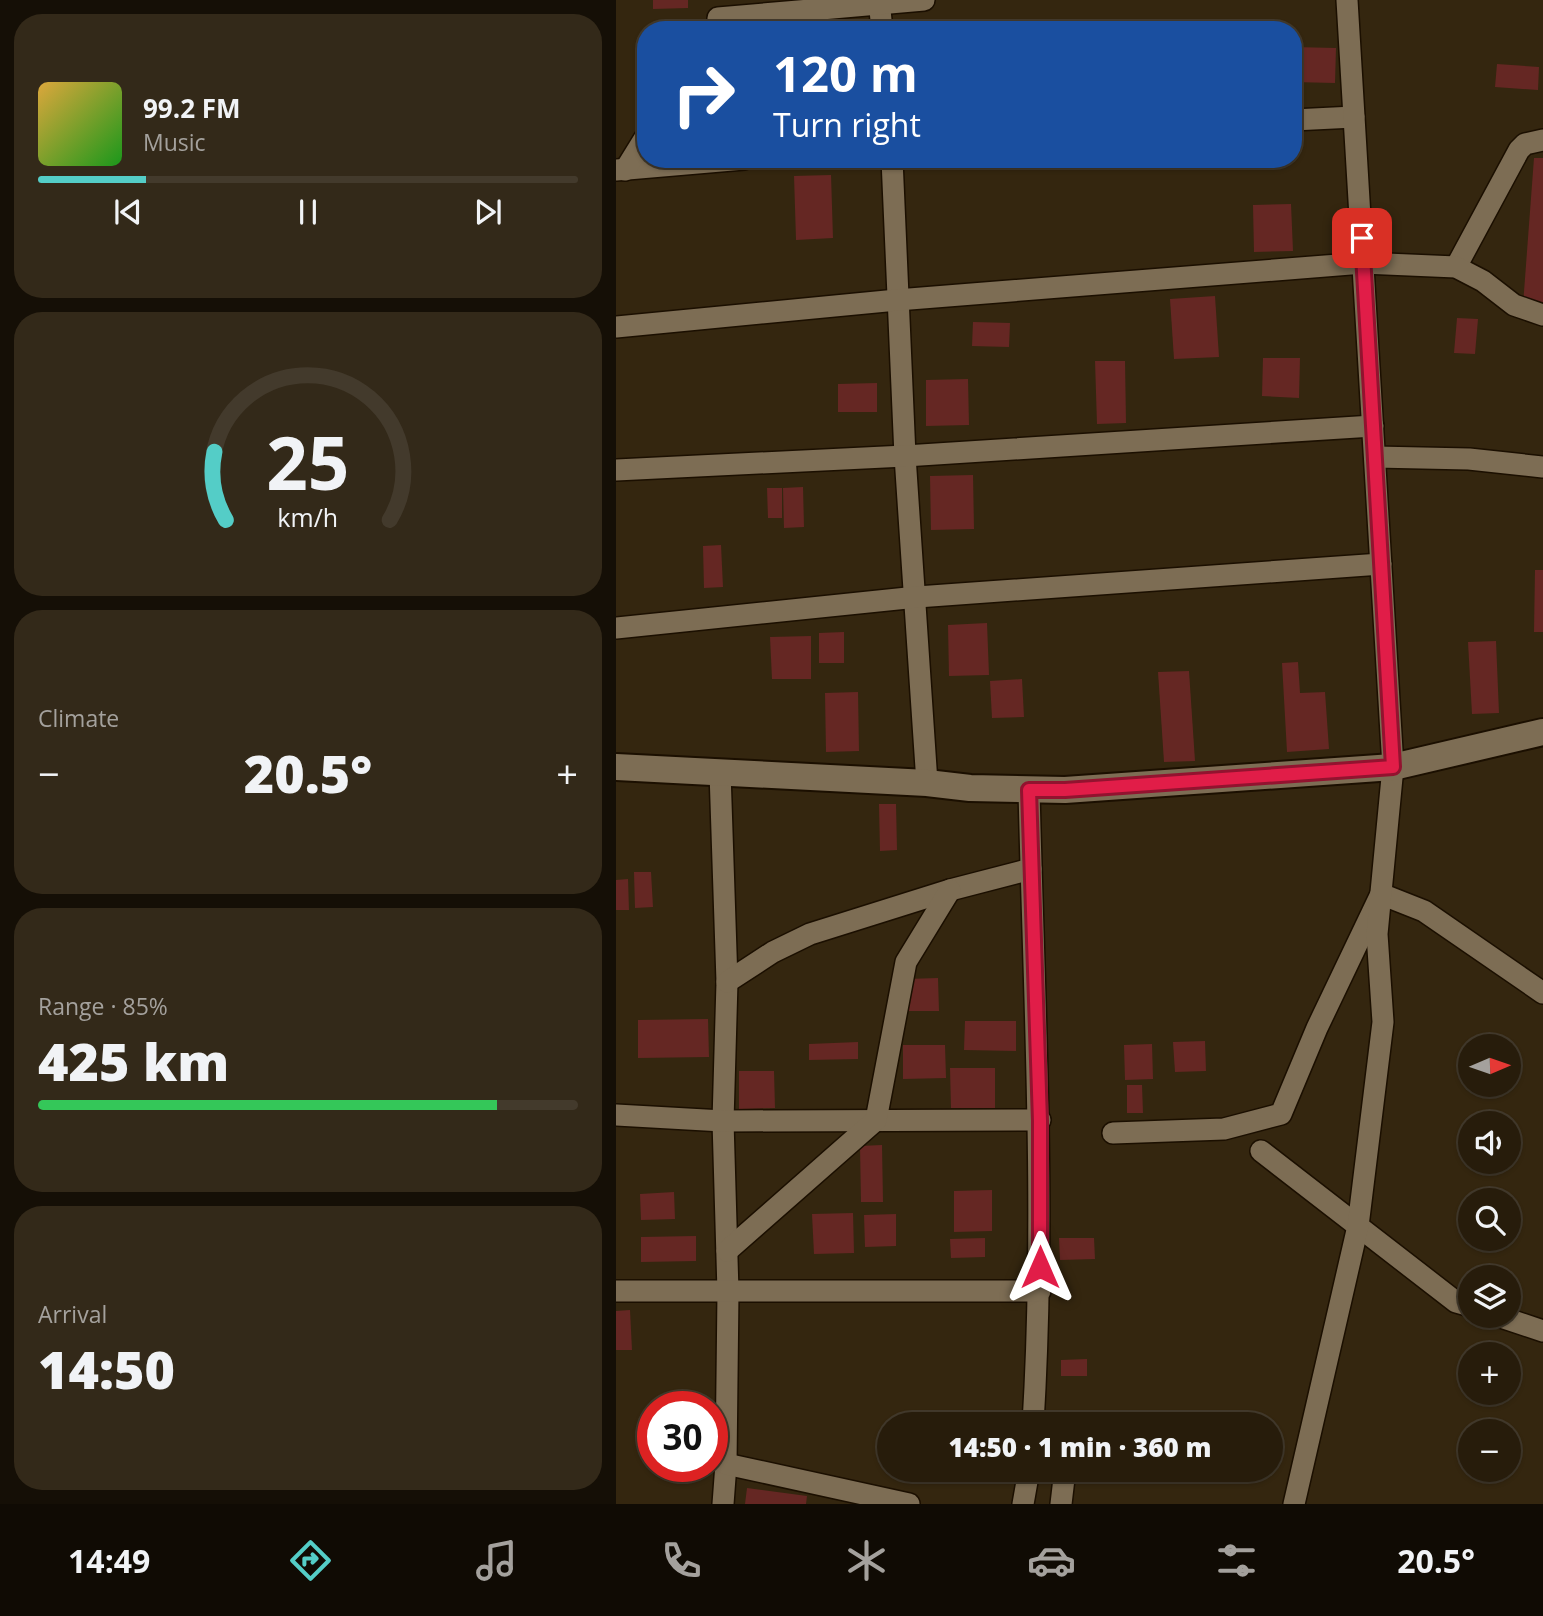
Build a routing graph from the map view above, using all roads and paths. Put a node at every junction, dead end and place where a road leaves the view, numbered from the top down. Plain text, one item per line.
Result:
1 (924, 0) edge
2 (1347, 0) edge
3 (879, 2) edge
4 (719, 16) edge
5 (881, 21) edge
6 (1354, 117) junction
7 (1302, 120) edge
8 (1543, 140) edge
9 (637, 148) edge
10 (643, 168) edge
11 (892, 168) edge
12 (621, 170) edge
13 (1363, 263) junction
14 (1456, 267) junction
15 (897, 300) junction
16 (1543, 315) edge
17 (616, 327) edge
18 (1373, 426) junction
19 (905, 456) junction
20 (1375, 457) junction
21 (1543, 467) edge
22 (616, 470) edge
23 (1381, 564) junction
24 (917, 597) junction
25 (616, 628) edge
26 (1543, 732) edge
27 (616, 767) edge
28 (1393, 767) junction
29 (720, 772) junction
30 (926, 783) junction
31 (1029, 790) junction
32 (1031, 869) junction
33 (950, 890) junction
34 (1381, 894) junction
35 (727, 982) junction
36 (1543, 993) edge
37 (616, 1115) edge
38 (723, 1121) junction
39 (876, 1121) junction
40 (1040, 1121) junction
41 (1113, 1133) dead end
42 (1261, 1152) dead end
43 (1358, 1226) junction
44 (727, 1251) junction
45 (616, 1291) edge
46 (1040, 1291) junction
47 (728, 1292) junction
48 (1458, 1302) edge
49 (1521, 1324) edge
50 (1543, 1331) edge
51 (727, 1391) edge
52 (1034, 1412) edge
53 (728, 1464) edge
54 (725, 1482) edge
55 (1027, 1482) edge
56 (1064, 1482) edge
57 (723, 1504) edge
58 (909, 1504) edge
59 (1023, 1504) edge
60 (1061, 1504) edge
61 (1294, 1504) edge

1 - 3 street
2 - 6 street
3 - 4 street
3 - 5 street
6 - 7 street
6 - 13 street
8 - 14 street
9 - 12 street
10 - 12 street
11 - 15 street
13 - 14 street
13 - 15 street
13 - 18 street
14 - 16 street
15 - 17 street
15 - 19 street
18 - 19 street
18 - 20 street
19 - 22 street
19 - 24 street
20 - 21 street
20 - 23 street
23 - 24 street
23 - 28 street
24 - 25 street
24 - 30 street
26 - 28 street
27 - 29 street
28 - 31 street
28 - 34 street
29 - 30 street
29 - 35 street
30 - 31 street
31 - 32 street
32 - 33 street
32 - 40 street
33 - 35 street
33 - 39 street
34 - 36 street
34 - 41 street
34 - 43 street
35 - 38 street
37 - 38 street
38 - 39 street
38 - 44 street
39 - 40 street
39 - 44 street
40 - 46 street
42 - 43 street
43 - 48 street
43 - 61 street
44 - 47 street
45 - 47 street
46 - 47 street
46 - 52 street
47 - 51 street
49 - 50 street
53 - 58 street
54 - 57 street
55 - 59 street
56 - 60 street

